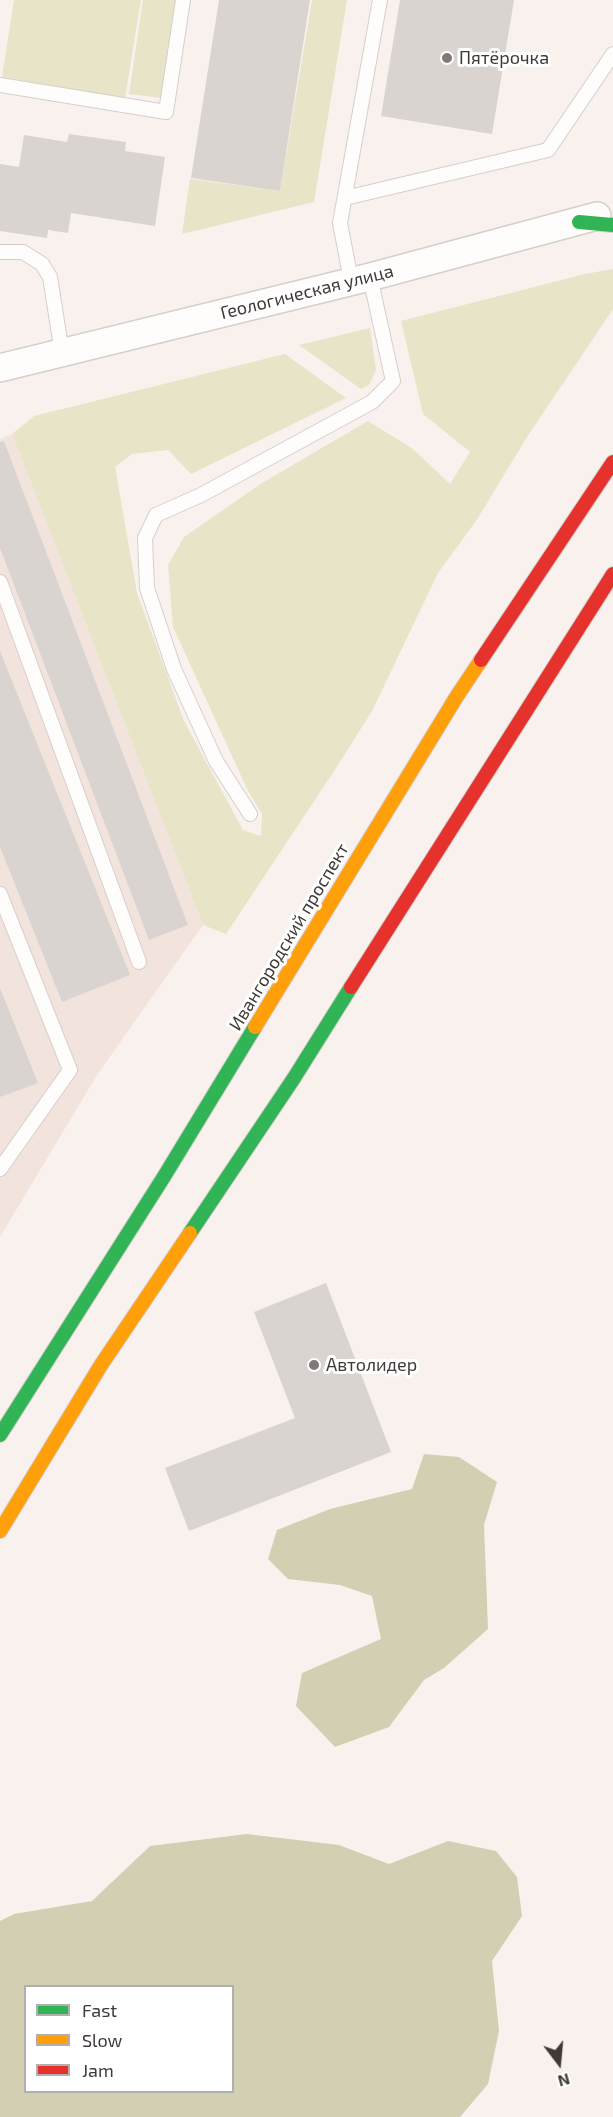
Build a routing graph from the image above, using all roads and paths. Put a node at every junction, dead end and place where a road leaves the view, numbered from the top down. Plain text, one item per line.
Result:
1 (183, 0) edge
2 (380, 0) edge
3 (613, 54) edge
4 (0, 85) edge
5 (345, 198) junction
6 (613, 212) edge
7 (579, 222) junction
8 (613, 225) edge
9 (0, 252) edge
10 (360, 278) junction
11 (62, 353) junction
12 (0, 368) edge
13 (613, 462) edge
14 (613, 574) edge
15 (0, 582) edge
16 (250, 814) dead end
17 (0, 894) edge
18 (139, 962) dead end
19 (0, 1169) edge
20 (0, 1435) edge
21 (0, 1531) edge

1 - 4 lane
2 - 5 lane
3 - 5 lane
5 - 10 lane
6 - 7 street, Геологическая улица
7 - 8 highway
7 - 10 street, Геологическая улица
9 - 11 lane
10 - 11 street, Геологическая улица
10 - 16 lane
11 - 12 street, Геологическая улица
13 - 20 highway, Ивангородский проспект
14 - 21 highway
15 - 18 lane
17 - 19 lane

